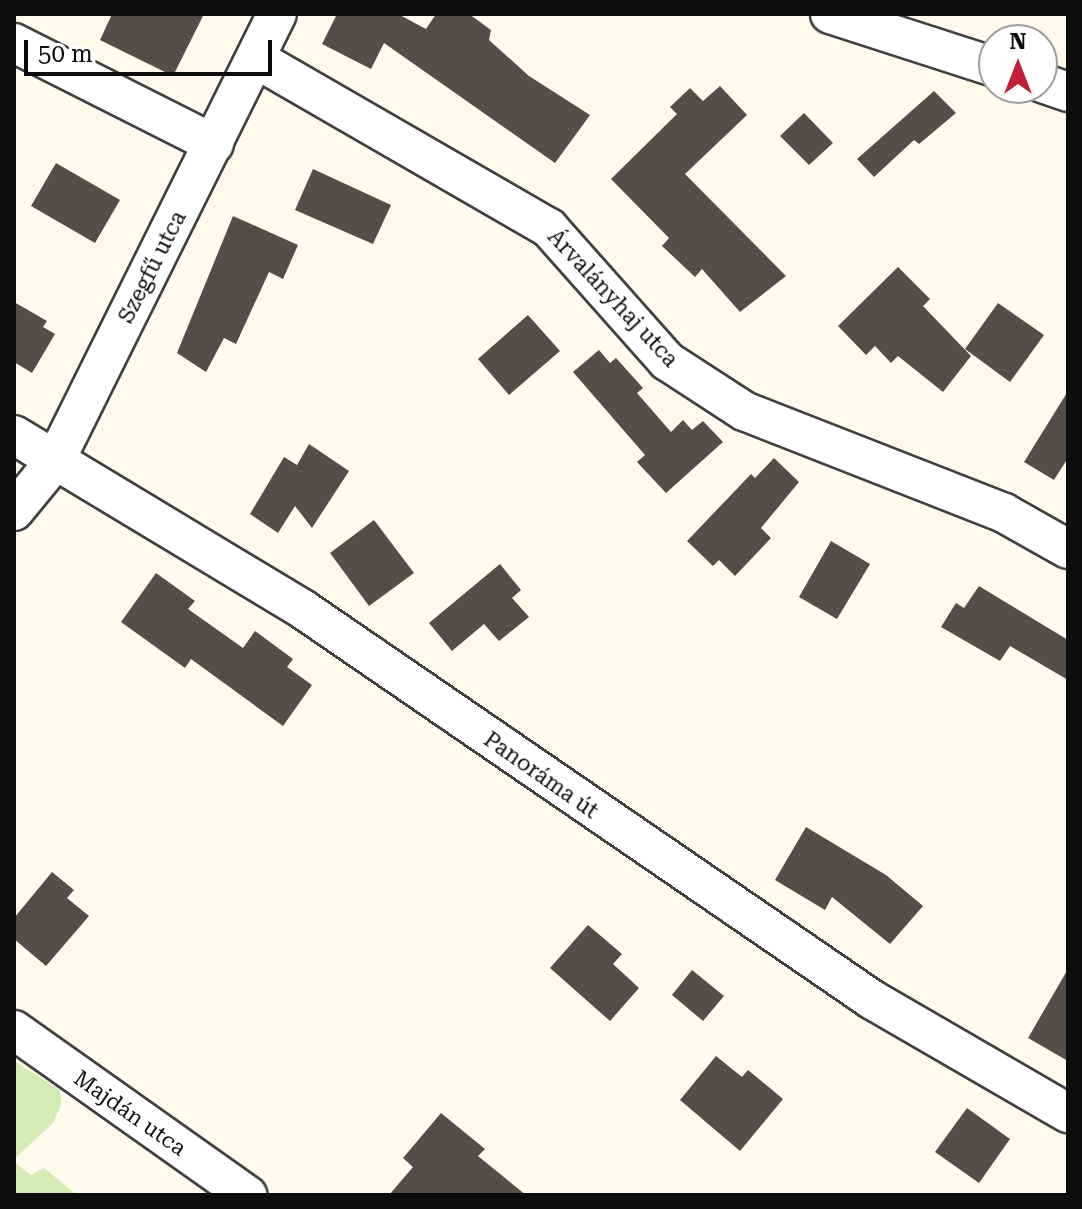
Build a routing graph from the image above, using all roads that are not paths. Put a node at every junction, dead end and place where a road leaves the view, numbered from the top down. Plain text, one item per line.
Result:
1 (277, 14) edge
2 (830, 14) edge
3 (914, 26) edge
4 (14, 43) edge
5 (978, 59) edge
6 (258, 60) junction
7 (214, 144) junction
8 (14, 435) edge
9 (55, 461) junction
10 (14, 511) edge
11 (1068, 549) edge
12 (14, 1030) edge
13 (1068, 1113) edge
14 (247, 1195) edge

1 - 6 street, Szegfű utca
2 - 3 street
3 - 5 street
4 - 7 street
6 - 7 street, Szegfű utca
6 - 11 street, Árvalányhaj utca
7 - 9 street, Szegfű utca
8 - 9 street, Panoráma út
9 - 10 street, Szegfű utca
9 - 13 street, Panoráma út
12 - 14 street, Majdán utca

